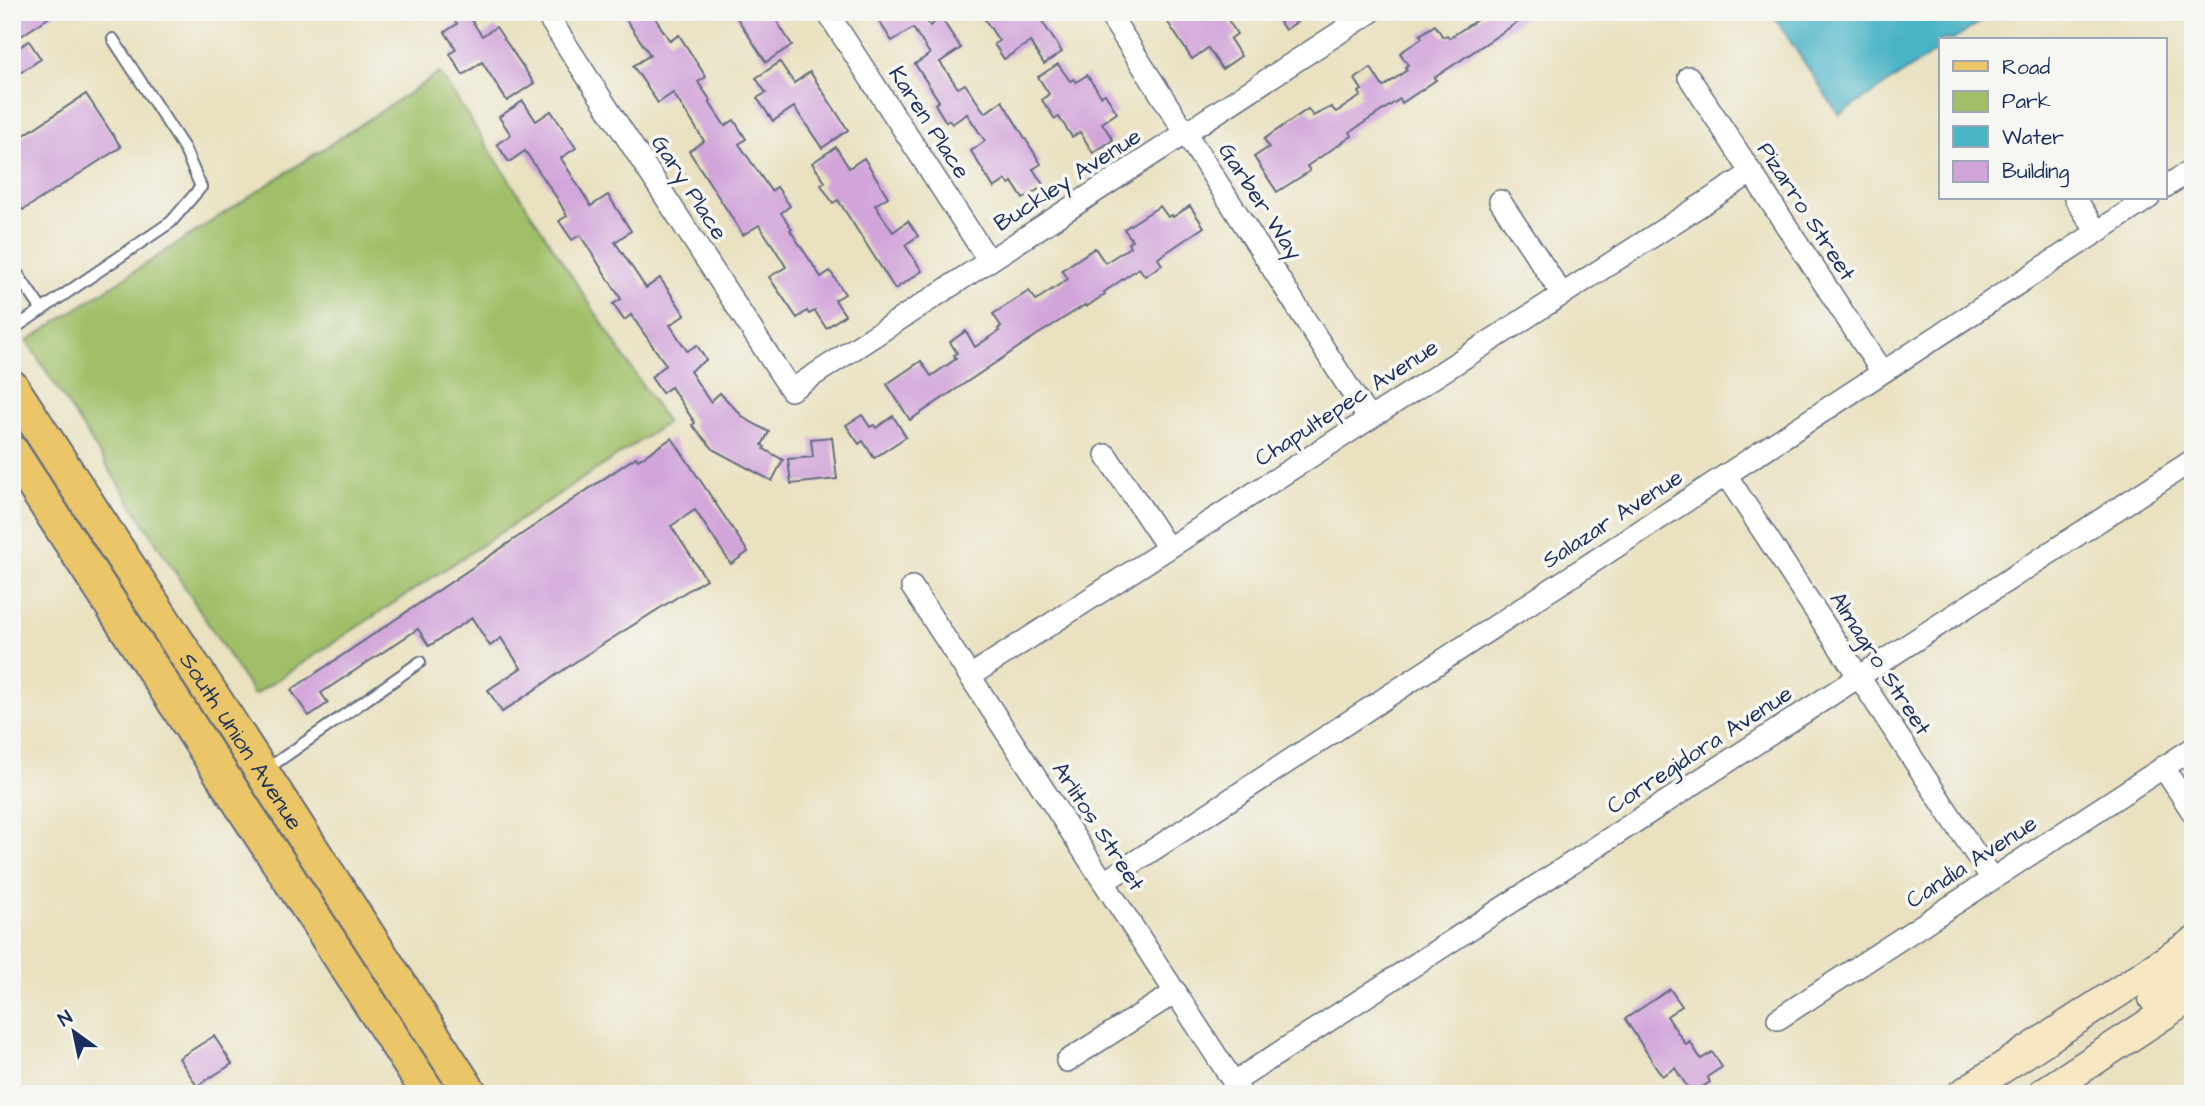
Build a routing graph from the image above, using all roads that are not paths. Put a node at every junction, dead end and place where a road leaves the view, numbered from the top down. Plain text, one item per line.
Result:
1 (545, 12) edge
2 (827, 12) edge
3 (1108, 12) edge
4 (1371, 12) edge
5 (113, 39) dead end
6 (1689, 77) dead end
7 (1186, 133) junction
8 (2193, 169) edge
9 (1751, 173) junction
10 (2166, 186) edge
11 (2076, 200) edge
12 (2146, 200) edge
13 (1500, 201) dead end
14 (2097, 232) junction
15 (989, 261) junction
16 (12, 266) edge
17 (1562, 294) junction
18 (42, 310) junction
19 (12, 330) edge
20 (1882, 373) junction
21 (12, 387) edge
22 (791, 390) joint
23 (1369, 419) junction
24 (12, 452) edge
25 (1106, 455) dead end
26 (2193, 460) edge
27 (1726, 475) junction
28 (1168, 548) junction
29 (912, 587) dead end
30 (145, 656) junction
31 (420, 662) dead end
32 (970, 676) junction
33 (1859, 677) junction
34 (2193, 748) edge
35 (2163, 767) junction
36 (262, 772) junction
37 (2193, 813) edge
38 (259, 831) junction
39 (1992, 879) junction
40 (1104, 882) junction
41 (2193, 943) edge
42 (2193, 972) edge
43 (393, 974) junction
44 (1176, 992) junction
45 (2193, 995) edge
46 (1778, 1019) dead end
47 (1068, 1061) dead end
48 (2012, 1061) junction
49 (2053, 1087) edge
50 (1238, 1088) edge
51 (429, 1094) edge
52 (471, 1094) edge
53 (1962, 1094) edge
54 (1992, 1094) edge

1 - 22 street, Gary Place
2 - 15 street, Karen Place
3 - 7 street, Garber Way
4 - 7 street, Buckley Avenue
5 - 18 lane
6 - 9 street, Pizarro Street
7 - 15 street, Buckley Avenue
7 - 23 street, Garber Way
8 - 10 street
9 - 17 street, Chapultepec Avenue
9 - 20 street, Pizarro Street
11 - 14 street
12 - 14 street, Salazar Avenue
13 - 17 street
14 - 20 street, Salazar Avenue
15 - 22 street, Buckley Avenue
16 - 18 lane
17 - 23 street, Chapultepec Avenue
18 - 19 lane
20 - 27 street, Salazar Avenue
21 - 36 main road, South Union Avenue
23 - 28 street, Chapultepec Avenue
24 - 30 main road, South Union Avenue
25 - 28 street
26 - 33 street, Corregidora Avenue
27 - 33 street, Almagro Street
27 - 40 street, Salazar Avenue
28 - 32 street, Chapultepec Avenue
29 - 32 street, Arlitos Street
30 - 36 main road
30 - 38 main road, South Union Avenue
31 - 36 lane
32 - 40 street, Arlitos Street
33 - 39 street, Almagro Street
33 - 50 street, Corregidora Avenue
34 - 35 street, Candia Avenue
35 - 37 street
35 - 39 street, Candia Avenue
36 - 43 main road, South Union Avenue
38 - 43 main road
38 - 51 main road, South Union Avenue
39 - 46 street, Candia Avenue
40 - 44 street, Arlitos Street
41 - 48 main road
42 - 49 main road
43 - 52 main road, South Union Avenue
44 - 47 street
44 - 50 street, Arlitos Street
45 - 49 main road
48 - 53 main road
48 - 54 main road

